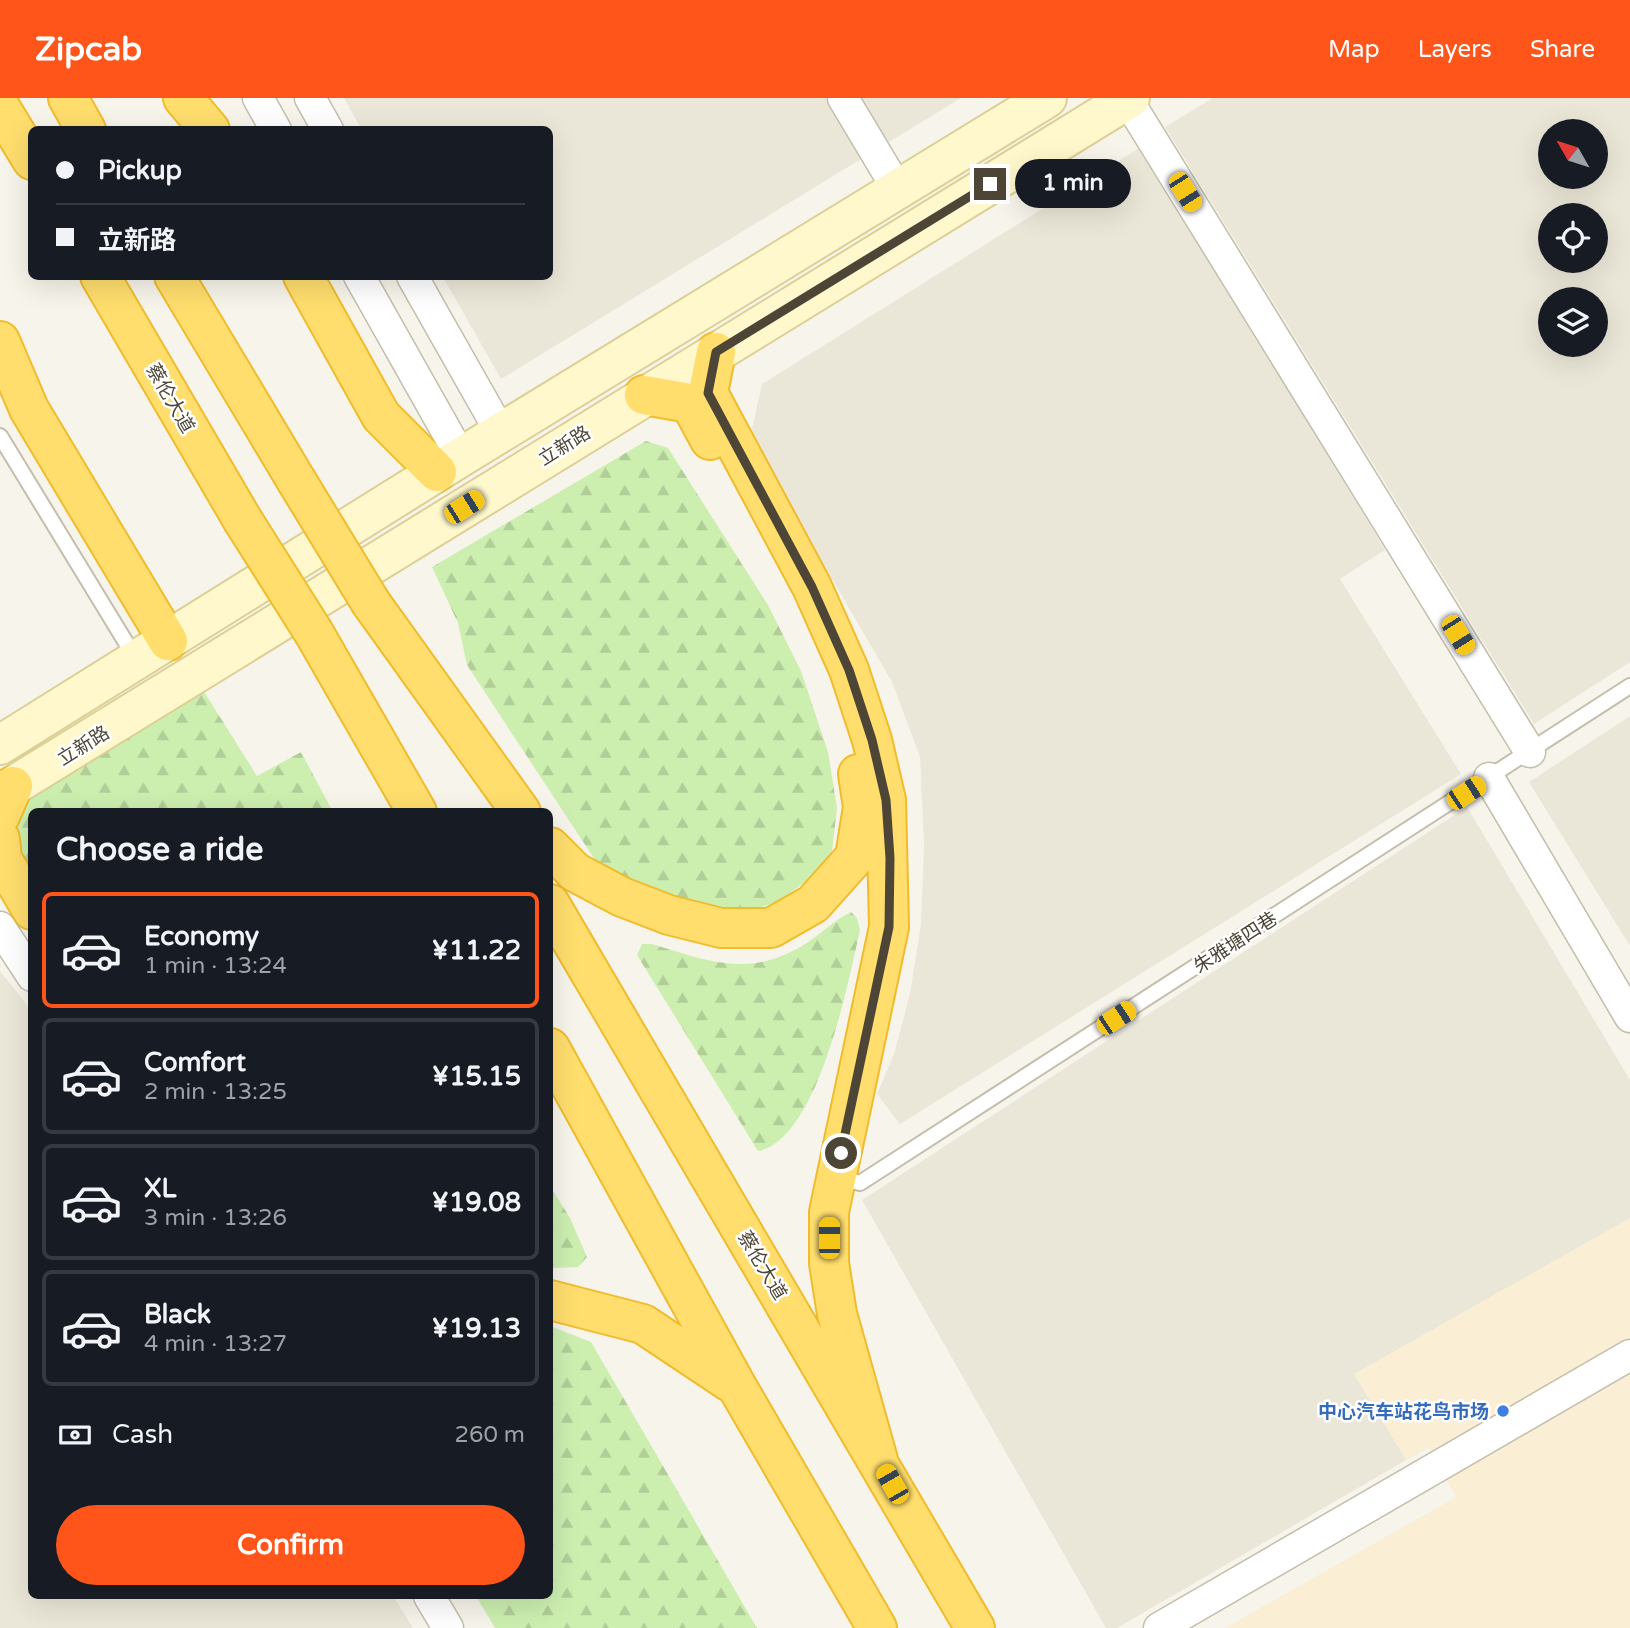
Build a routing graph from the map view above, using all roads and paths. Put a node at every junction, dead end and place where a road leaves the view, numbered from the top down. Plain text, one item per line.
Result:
1 (68, 98) edge
2 (183, 98) edge
3 (258, 98) edge
4 (310, 98) edge
5 (843, 98) edge
6 (1047, 98) edge
7 (1128, 99) edge
8 (0, 107) edge
9 (84, 126) edge
10 (206, 126) edge
11 (273, 126) edge
12 (326, 126) edge
13 (28, 153) edge
14 (898, 190) junction
15 (102, 280) edge
16 (176, 280) edge
17 (305, 280) edge
18 (361, 280) edge
19 (414, 280) edge
20 (0, 341) edge
21 (716, 352) junction
22 (644, 395) junction
23 (501, 433) junction
24 (0, 436) edge
25 (449, 464) junction
26 (371, 603) junction
27 (314, 634) junction
28 (152, 650) junction
29 (1630, 686) edge
30 (0, 745) edge
31 (1530, 752) junction
32 (1489, 779) junction
33 (4, 799) edge
34 (383, 808) edge
35 (415, 808) edge
36 (493, 808) edge
37 (518, 808) edge
38 (0, 839) edge
39 (553, 851) edge
40 (0, 886) edge
41 (28, 903) edge
42 (553, 909) edge
43 (0, 927) edge
44 (28, 931) edge
45 (28, 970) edge
46 (1630, 1017) edge
47 (553, 1053) edge
48 (836, 1177) junction
49 (553, 1301) edge
50 (1630, 1355) edge
51 (736, 1385) junction
52 (878, 1460) junction
53 (431, 1599) edge
54 (448, 1628) edge
55 (877, 1628) edge
56 (975, 1628) edge
57 (1159, 1628) edge

1 - 9 highway
2 - 10 highway
3 - 11 street
4 - 12 street
5 - 14 street
6 - 14 main road
7 - 21 main road, 立新路
7 - 31 street
8 - 13 highway
14 - 23 main road
15 - 27 highway, 蔡伦大道, bridge
16 - 26 highway, bridge
17 - 25 highway
18 - 25 street
19 - 23 street
20 - 28 highway
21 - 22 main road, 立新路
21 - 48 highway
22 - 33 main road, 立新路
22 - 39 highway
23 - 25 main road
24 - 28 lane
25 - 28 main road
26 - 36 highway
26 - 37 highway
27 - 34 highway
27 - 35 highway
28 - 30 main road
29 - 31 lane, 朱雅塘四巷
31 - 32 lane, 朱雅塘四巷
32 - 46 street
32 - 48 lane, 朱雅塘四巷
38 - 41 highway
40 - 44 highway
42 - 52 highway, 蔡伦大道
43 - 45 street
47 - 51 highway
48 - 52 highway
49 - 51 highway
50 - 57 street
51 - 55 highway
52 - 56 highway, 蔡伦大道
53 - 54 street

